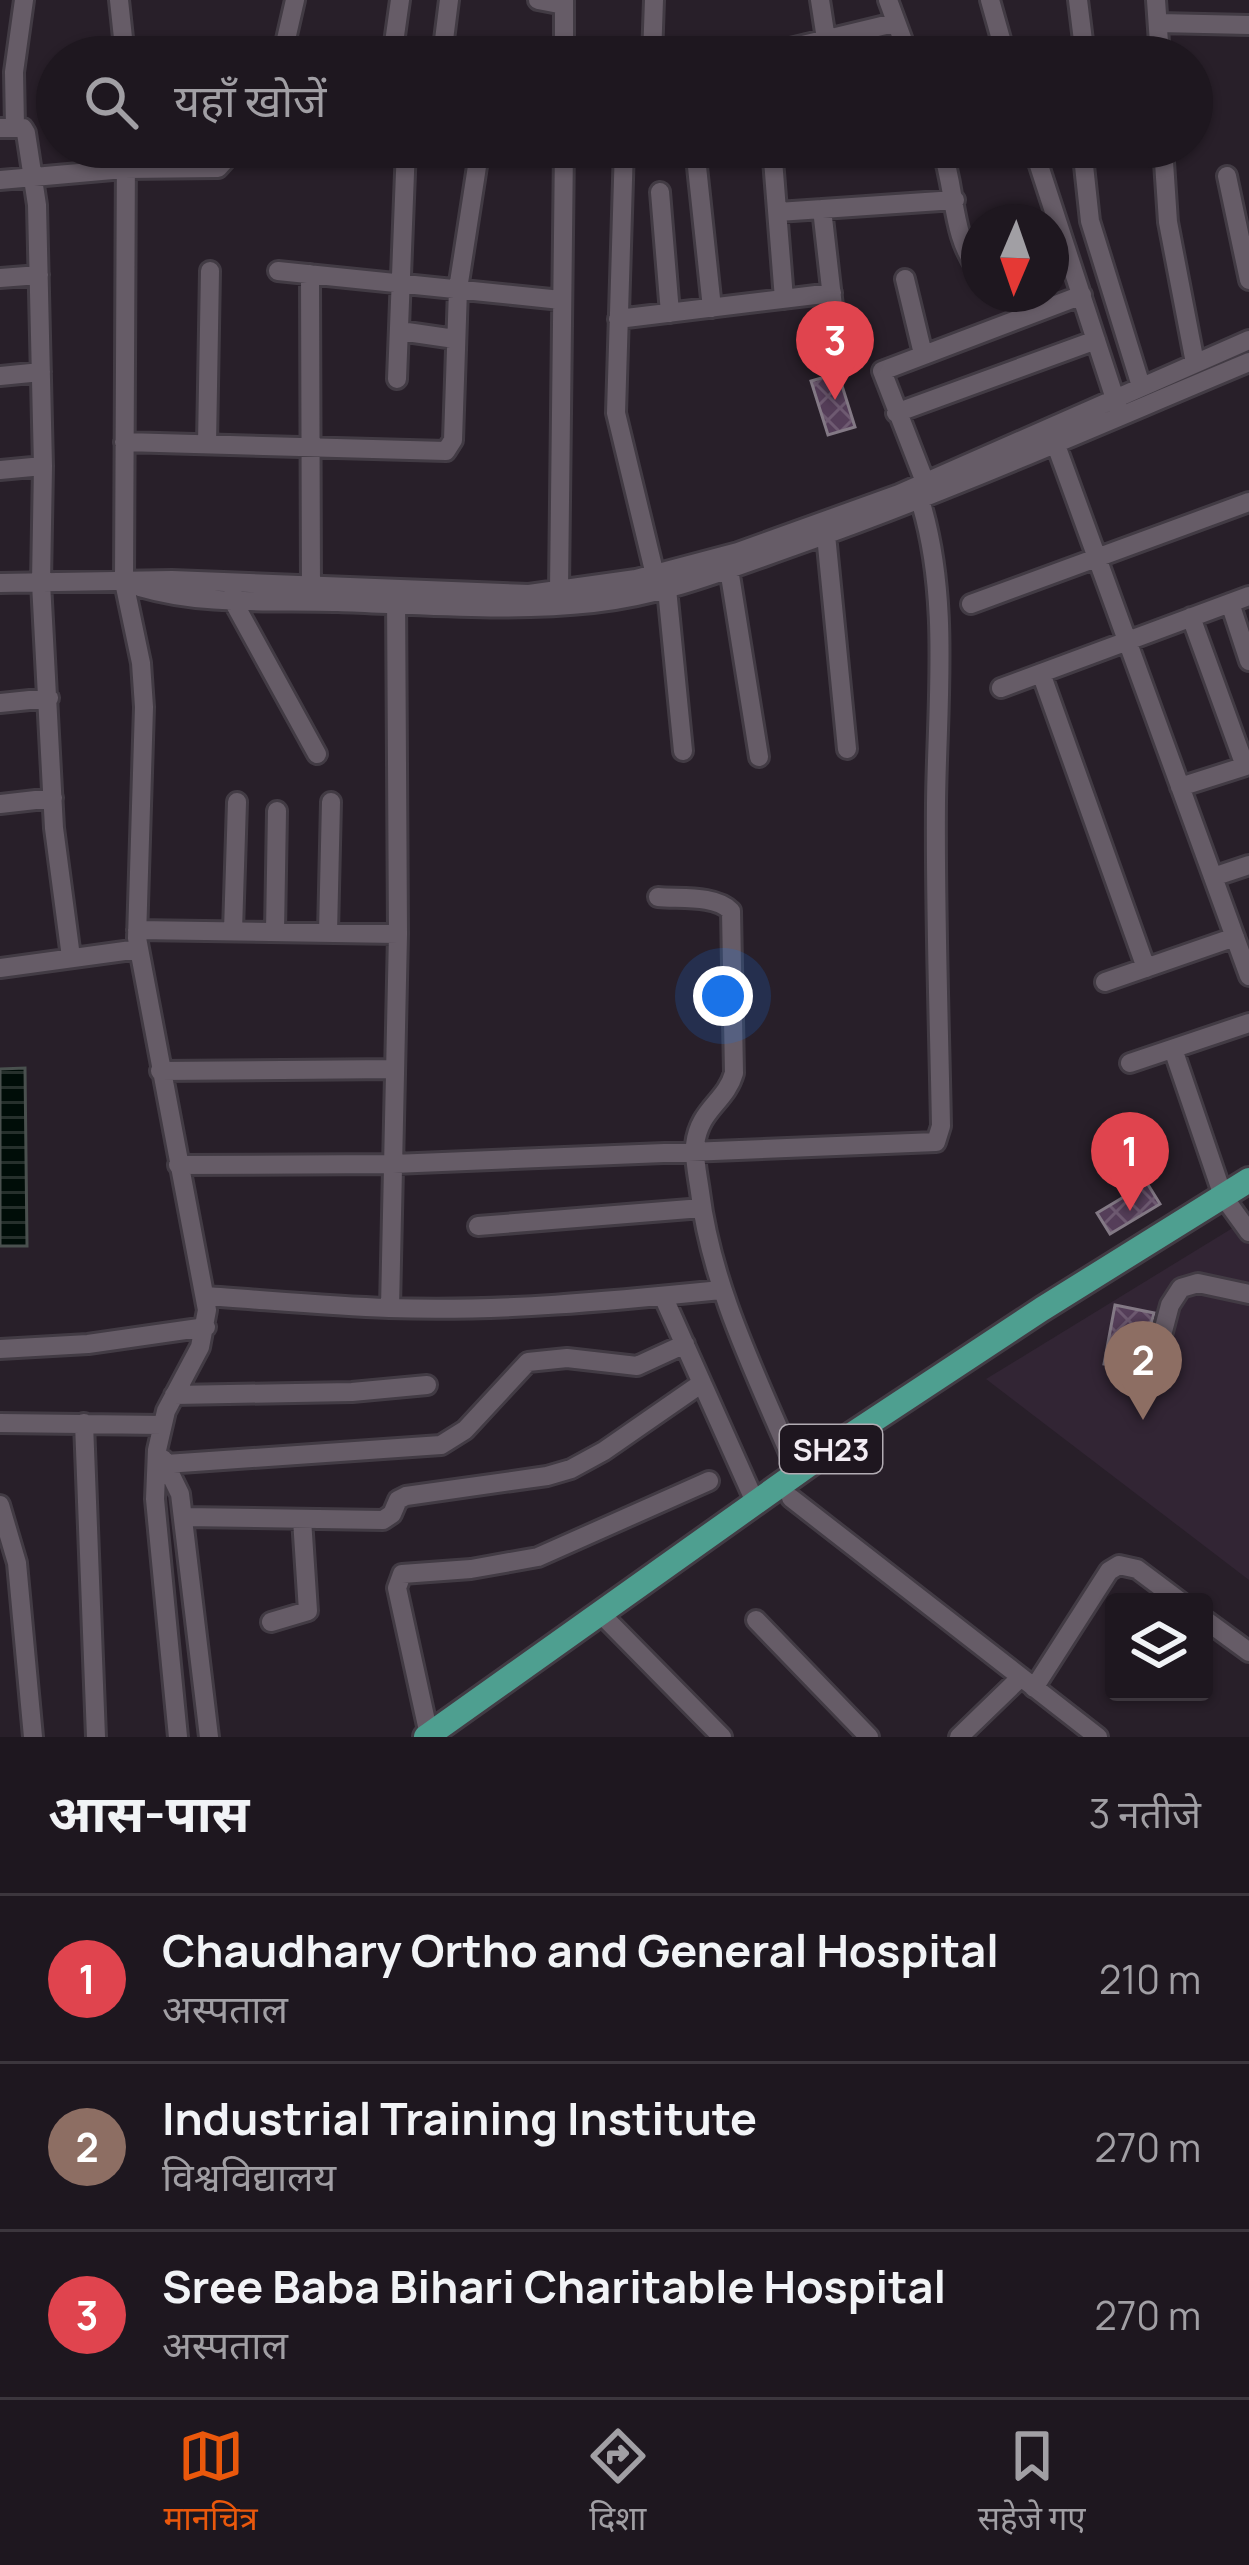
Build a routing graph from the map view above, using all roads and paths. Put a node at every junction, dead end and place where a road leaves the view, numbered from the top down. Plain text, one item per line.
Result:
1 (24, 0) edge
2 (119, 0) edge
3 (295, 0) edge
4 (400, 0) edge
5 (449, 0) edge
6 (538, 0) edge
7 (654, 0) edge
8 (820, 0) edge
9 (888, 0) edge
10 (990, 0) edge
11 (1078, 0) edge
12 (1156, 0) edge
13 (564, 3) edge
14 (894, 22) junction
15 (1159, 23) junction
16 (1249, 25) edge
17 (123, 36) edge
18 (287, 36) edge
19 (395, 36) edge
20 (444, 36) edge
21 (564, 36) edge
22 (653, 36) edge
23 (826, 36) edge
24 (838, 36) edge
25 (900, 36) edge
26 (1000, 36) edge
27 (1082, 36) edge
28 (1159, 36) edge
29 (7, 127) edge
30 (219, 168) edge
31 (405, 168) edge
32 (477, 168) edge
33 (564, 168) edge
34 (623, 168) edge
35 (697, 168) edge
36 (774, 168) edge
37 (947, 168) edge
38 (1040, 168) edge
39 (1084, 168) edge
40 (1164, 168) edge
41 (124, 170) junction
42 (1227, 176) dead end
43 (33, 177) junction
44 (0, 180) edge
45 (660, 192) dead end
46 (955, 200) junction
47 (822, 209) junction
48 (778, 212) junction
49 (961, 245) edge
50 (1074, 268) junction
51 (1069, 269) edge
52 (210, 271) dead end
53 (278, 271) dead end
54 (310, 274) junction
55 (39, 275) junction
56 (0, 278) edge
57 (904, 279) dead end
58 (1249, 280) edge
59 (402, 283) junction
60 (458, 289) junction
61 (832, 293) junction
62 (1082, 295) junction
63 (784, 299) junction
64 (561, 300) junction
65 (712, 308) junction
66 (670, 313) junction
67 (617, 319) junction
68 (835, 324) dead end
69 (400, 331) junction
70 (455, 339) junction
71 (1096, 340) junction
72 (1249, 340) edge
73 (923, 354) junction
74 (1195, 363) junction
75 (1248, 365) edge
76 (41, 372) junction
77 (0, 376) edge
78 (397, 380) dead end
79 (1141, 386) junction
80 (1118, 406) junction
81 (896, 413) junction
82 (1052, 433) junction
83 (124, 442) junction
84 (207, 445) junction
85 (310, 448) junction
86 (43, 466) junction
87 (0, 470) edge
88 (923, 491) junction
89 (1249, 502) edge
90 (826, 535) junction
91 (1096, 558) junction
92 (728, 569) junction
93 (124, 582) junction
94 (661, 582) junction
95 (0, 583) edge
96 (41, 583) junction
97 (559, 590) junction
98 (233, 592) junction
99 (311, 593) junction
100 (396, 596) junction
101 (1239, 599) edge
102 (971, 604) dead end
103 (1191, 617) junction
104 (1127, 641) junction
105 (1249, 661) edge
106 (1041, 673) junction
107 (1000, 688) dead end
108 (50, 698) junction
109 (0, 703) edge
110 (848, 749) dead end
111 (683, 751) dead end
112 (317, 754) dead end
113 (759, 757) dead end
114 (1247, 765) edge
115 (1180, 787) junction
116 (52, 798) junction
117 (237, 802) dead end
118 (331, 802) dead end
119 (0, 803) edge
120 (277, 812) dead end
121 (1249, 865) edge
122 (1213, 878) junction
123 (658, 897) dead end
124 (233, 931) junction
125 (275, 932) junction
126 (328, 933) junction
127 (398, 934) junction
128 (1235, 937) junction
129 (138, 939) junction
130 (70, 957) junction
131 (0, 968) edge
132 (1146, 968) junction
133 (1249, 976) edge
134 (1105, 982) dead end
135 (1249, 1023) edge
136 (1173, 1048) junction
137 (1130, 1063) dead end
138 (395, 1069) junction
139 (160, 1071) junction
140 (695, 1149) junction
141 (393, 1165) junction
142 (178, 1166) junction
143 (1249, 1180) edge
144 (1234, 1200) edge
145 (702, 1208) junction
146 (478, 1226) dead end
147 (1249, 1232) edge
148 (722, 1289) junction
149 (1249, 1294) edge
150 (205, 1296) junction
151 (663, 1296) junction
152 (390, 1309) junction
153 (206, 1327) junction
154 (685, 1344) junction
155 (0, 1349) edge
156 (1151, 1377) dead end
157 (702, 1383) junction
158 (427, 1385) dead end
159 (174, 1394) junction
160 (0, 1423) edge
161 (84, 1424) junction
162 (162, 1425) junction
163 (162, 1457) junction
164 (709, 1481) dead end
165 (794, 1486) junction
166 (755, 1504) junction
167 (0, 1505) edge
168 (183, 1517) junction
169 (302, 1519) junction
170 (1169, 1593) edge
171 (606, 1620) junction
172 (756, 1620) dead end
173 (271, 1622) dead end
174 (1213, 1626) edge
175 (1249, 1652) edge
176 (1028, 1683) junction
177 (428, 1736) edge
178 (33, 1737) edge
179 (96, 1737) edge
180 (178, 1737) edge
181 (208, 1737) edge
182 (453, 1737) edge
183 (722, 1737) edge
184 (869, 1737) edge
185 (959, 1737) edge
186 (1098, 1737) edge

1 - 29 street
2 - 17 street
3 - 18 street
4 - 19 street
5 - 20 street
6 - 13 street
7 - 22 street
8 - 23 street
9 - 14 street
10 - 26 street
11 - 27 street
12 - 15 street
13 - 21 street
14 - 24 street
14 - 25 street
15 - 16 street
15 - 28 street
29 - 43 street
30 - 41 street
31 - 59 street
32 - 60 street
33 - 64 street
34 - 67 street
35 - 65 street
36 - 48 street
37 - 46 street
38 - 50 street
39 - 79 street
40 - 74 street
41 - 43 street
41 - 83 street
42 - 58 street
43 - 44 street
43 - 55 street
45 - 66 street
46 - 47 street
46 - 49 street
47 - 48 street
47 - 61 street
48 - 63 street
50 - 51 street
50 - 62 street
52 - 84 street
53 - 54 street
54 - 59 street
54 - 85 street
55 - 56 street
55 - 76 street
57 - 73 street
59 - 60 street
59 - 69 street
60 - 64 street
60 - 70 street
61 - 63 street
61 - 68 street
62 - 71 street
62 - 73 street
63 - 65 street
64 - 97 street
65 - 66 street
66 - 67 street
67 - 94 street
69 - 70 street
69 - 78 street
70 - 85 street
71 - 80 street
71 - 81 street
72 - 74 street
73 - 81 street
74 - 79 street
75 - 80 street
76 - 77 street
76 - 86 street
79 - 80 street
80 - 82 street
81 - 88 street
82 - 88 street
82 - 91 street
83 - 84 street
83 - 93 street
84 - 85 street
85 - 99 street
86 - 87 street
86 - 96 street
88 - 90 street
88 - 94 street
88 - 140 street
89 - 91 street
90 - 92 street
90 - 110 street
91 - 102 street
91 - 104 street
92 - 94 street
92 - 113 street
93 - 96 street
93 - 98 street
93 - 129 street
94 - 97 street
94 - 100 street
94 - 111 street
95 - 96 street
96 - 108 street
97 - 100 street
98 - 99 street
98 - 112 street
99 - 100 street
100 - 127 street
101 - 103 street
101 - 105 street
103 - 104 street
103 - 114 street
104 - 106 street
104 - 115 street
106 - 107 street
106 - 132 street
108 - 109 street
108 - 116 street
114 - 115 street
115 - 122 street
116 - 119 street
116 - 130 street
117 - 124 street
118 - 126 street
120 - 125 street
121 - 122 street
122 - 128 street
123 - 140 street
124 - 125 street
124 - 129 street
125 - 126 street
126 - 127 street
127 - 138 street
128 - 132 street
128 - 133 street
129 - 130 street
129 - 139 street
130 - 131 street
132 - 134 street
135 - 136 street
136 - 137 street
136 - 144 street
138 - 139 street
138 - 141 street
139 - 142 street
140 - 141 street
140 - 145 street
141 - 142 street
141 - 152 street
142 - 150 street
143 - 144 main road, SH23
144 - 147 street
144 - 165 main road, SH23
145 - 146 street
145 - 148 street
148 - 151 street
148 - 165 street
149 - 156 street
150 - 152 street
150 - 153 street
151 - 152 street
151 - 154 street
153 - 155 street
153 - 159 street
154 - 157 street
154 - 163 street
157 - 166 street
157 - 169 street
158 - 159 street
159 - 162 street
160 - 161 street
161 - 162 street
161 - 179 street
162 - 163 street
163 - 168 street
163 - 180 street
164 - 177 street
165 - 166 main road, SH23
165 - 171 main road, SH23
165 - 176 street
166 - 171 main road, SH23
167 - 178 street
168 - 169 street
168 - 181 street
169 - 173 street
170 - 176 street
171 - 177 main road, SH23
171 - 182 main road, SH23
171 - 183 street
172 - 184 street
174 - 175 street
176 - 185 street
176 - 186 street

